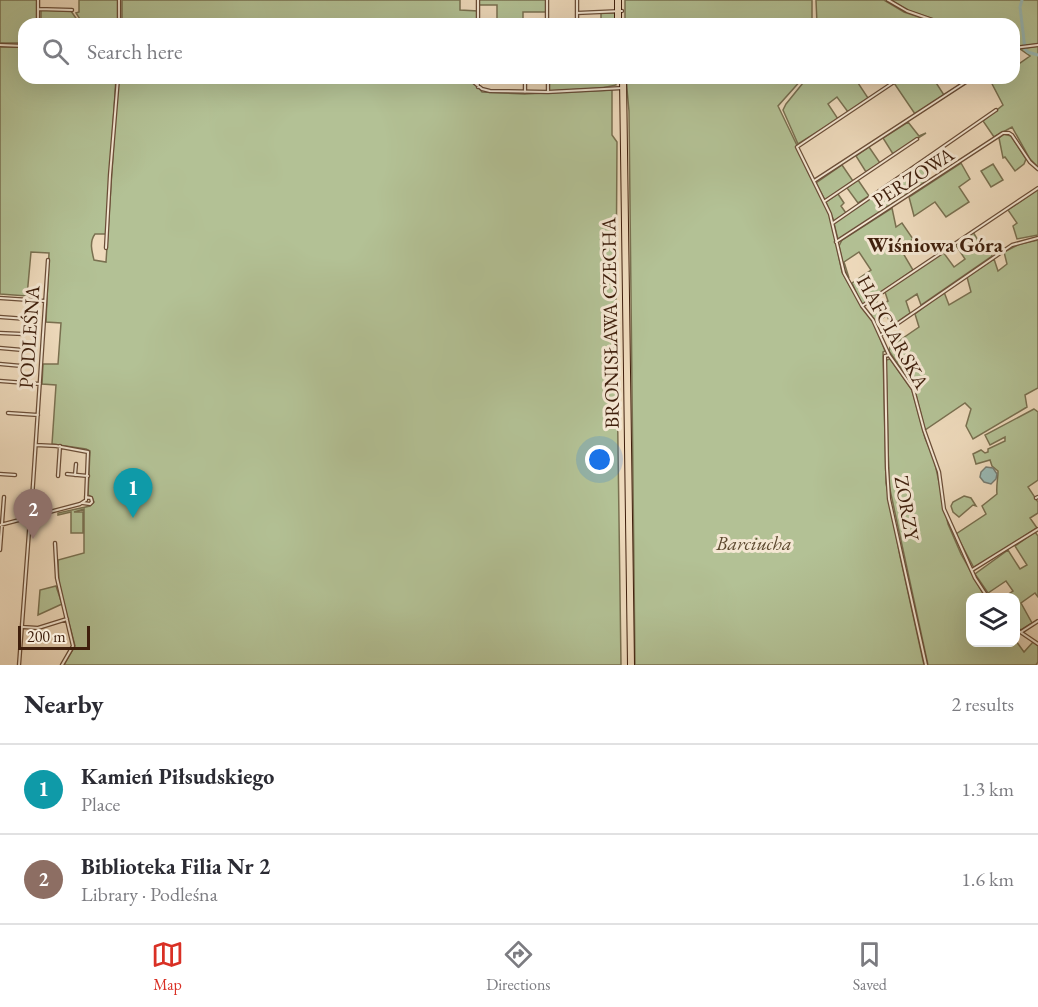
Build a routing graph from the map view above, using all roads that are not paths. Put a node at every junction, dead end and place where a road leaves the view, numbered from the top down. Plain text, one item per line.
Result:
1 (38, 0) edge
2 (119, 0) edge
3 (478, 0) edge
4 (547, 0) edge
5 (577, 0) edge
6 (620, 0) edge
7 (888, 0) edge
8 (38, 9) junction
9 (72, 10) dead end
10 (620, 11) junction
11 (577, 13) junction
12 (38, 18) edge
13 (119, 18) edge
14 (478, 18) edge
15 (547, 18) edge
16 (577, 18) edge
17 (620, 18) edge
18 (927, 18) edge
19 (0, 45) edge
20 (1038, 45) edge
21 (18, 46) edge
22 (1020, 47) edge
23 (118, 84) edge
24 (475, 84) edge
25 (478, 84) edge
26 (525, 84) edge
27 (548, 84) edge
28 (621, 84) edge
29 (891, 84) edge
30 (963, 84) edge
31 (478, 87) junction
32 (621, 88) junction
33 (525, 92) junction
34 (548, 92) junction
35 (996, 110) dead end
36 (917, 139) dead end
37 (1038, 169) edge
38 (814, 181) junction
39 (1038, 188) edge
40 (825, 201) junction
41 (832, 223) junction
42 (1038, 238) edge
43 (836, 242) junction
44 (106, 248) dead end
45 (48, 260) dead end
46 (0, 298) edge
47 (45, 301) junction
48 (862, 306) junction
49 (0, 317) edge
50 (0, 333) edge
51 (881, 335) junction
52 (0, 348) edge
53 (23, 350) dead end
54 (889, 355) junction
55 (0, 364) edge
56 (22, 366) dead end
57 (0, 381) edge
58 (40, 384) junction
59 (8, 413) dead end
60 (38, 415) junction
61 (36, 445) junction
62 (60, 446) junction
63 (76, 464) dead end
64 (0, 474) edge
65 (67, 474) dead end
66 (15, 475) dead end
67 (75, 475) junction
68 (58, 476) dead end
69 (88, 476) junction
70 (4, 497) dead end
71 (87, 497) junction
72 (0, 501) edge
73 (83, 503) junction
74 (3, 504) junction
75 (36, 516) junction
76 (30, 517) junction
77 (1, 525) edge
78 (1038, 529) edge
79 (55, 543) dead end
80 (0, 550) edge
81 (972, 570) junction
82 (985, 593) edge
83 (67, 619) junction
84 (1038, 621) edge
85 (23, 627) junction
86 (1021, 632) joint
87 (1038, 637) edge
88 (1033, 640) junction
89 (1038, 644) edge
90 (20, 665) edge
91 (62, 665) edge
92 (629, 665) edge
93 (926, 665) edge

1 - 8 street
2 - 13 street
3 - 14 street
4 - 15 street
5 - 11 street
6 - 10 main road
7 - 18 street
8 - 9 street
8 - 12 street
10 - 11 street
10 - 17 main road
11 - 16 street
19 - 21 street
20 - 22 street
23 - 44 street
24 - 31 street
25 - 31 street
26 - 33 street
27 - 34 street
28 - 32 main road, BRONISŁAWA CZECHA
29 - 38 street, HAFCIARSKA
30 - 38 street
31 - 33 street
32 - 34 street
32 - 92 main road, BRONISŁAWA CZECHA
33 - 34 street
35 - 41 street
36 - 40 street
37 - 43 street, PERZOWA
38 - 40 street, HAFCIARSKA
39 - 48 street
40 - 41 street, HAFCIARSKA
41 - 43 street, HAFCIARSKA
42 - 51 street
43 - 48 street, HAFCIARSKA
45 - 47 street, PODLEŚNA
46 - 47 street
47 - 58 street, PODLEŚNA
48 - 51 street, HAFCIARSKA
49 - 50 street
51 - 54 street, HAFCIARSKA
52 - 53 street
54 - 81 street, HAFCIARSKA
54 - 93 street, ZORZY
55 - 56 street
57 - 58 street
58 - 60 street, PODLEŚNA
59 - 60 street, PODLEŚNA
60 - 61 street, PODLEŚNA
61 - 62 street
61 - 75 street, PODLEŚNA
62 - 68 street
62 - 69 street
63 - 67 street
64 - 66 street
65 - 67 street
67 - 69 street
69 - 71 street
70 - 74 street
71 - 73 street
71 - 73 street
72 - 74 street
73 - 75 street
74 - 77 street
75 - 76 street
76 - 77 street
76 - 85 street
77 - 80 street
78 - 81 street
79 - 83 street
81 - 82 street, HAFCIARSKA
83 - 85 street
83 - 91 street
84 - 86 street
85 - 90 street
86 - 88 street
87 - 88 street
88 - 89 street

